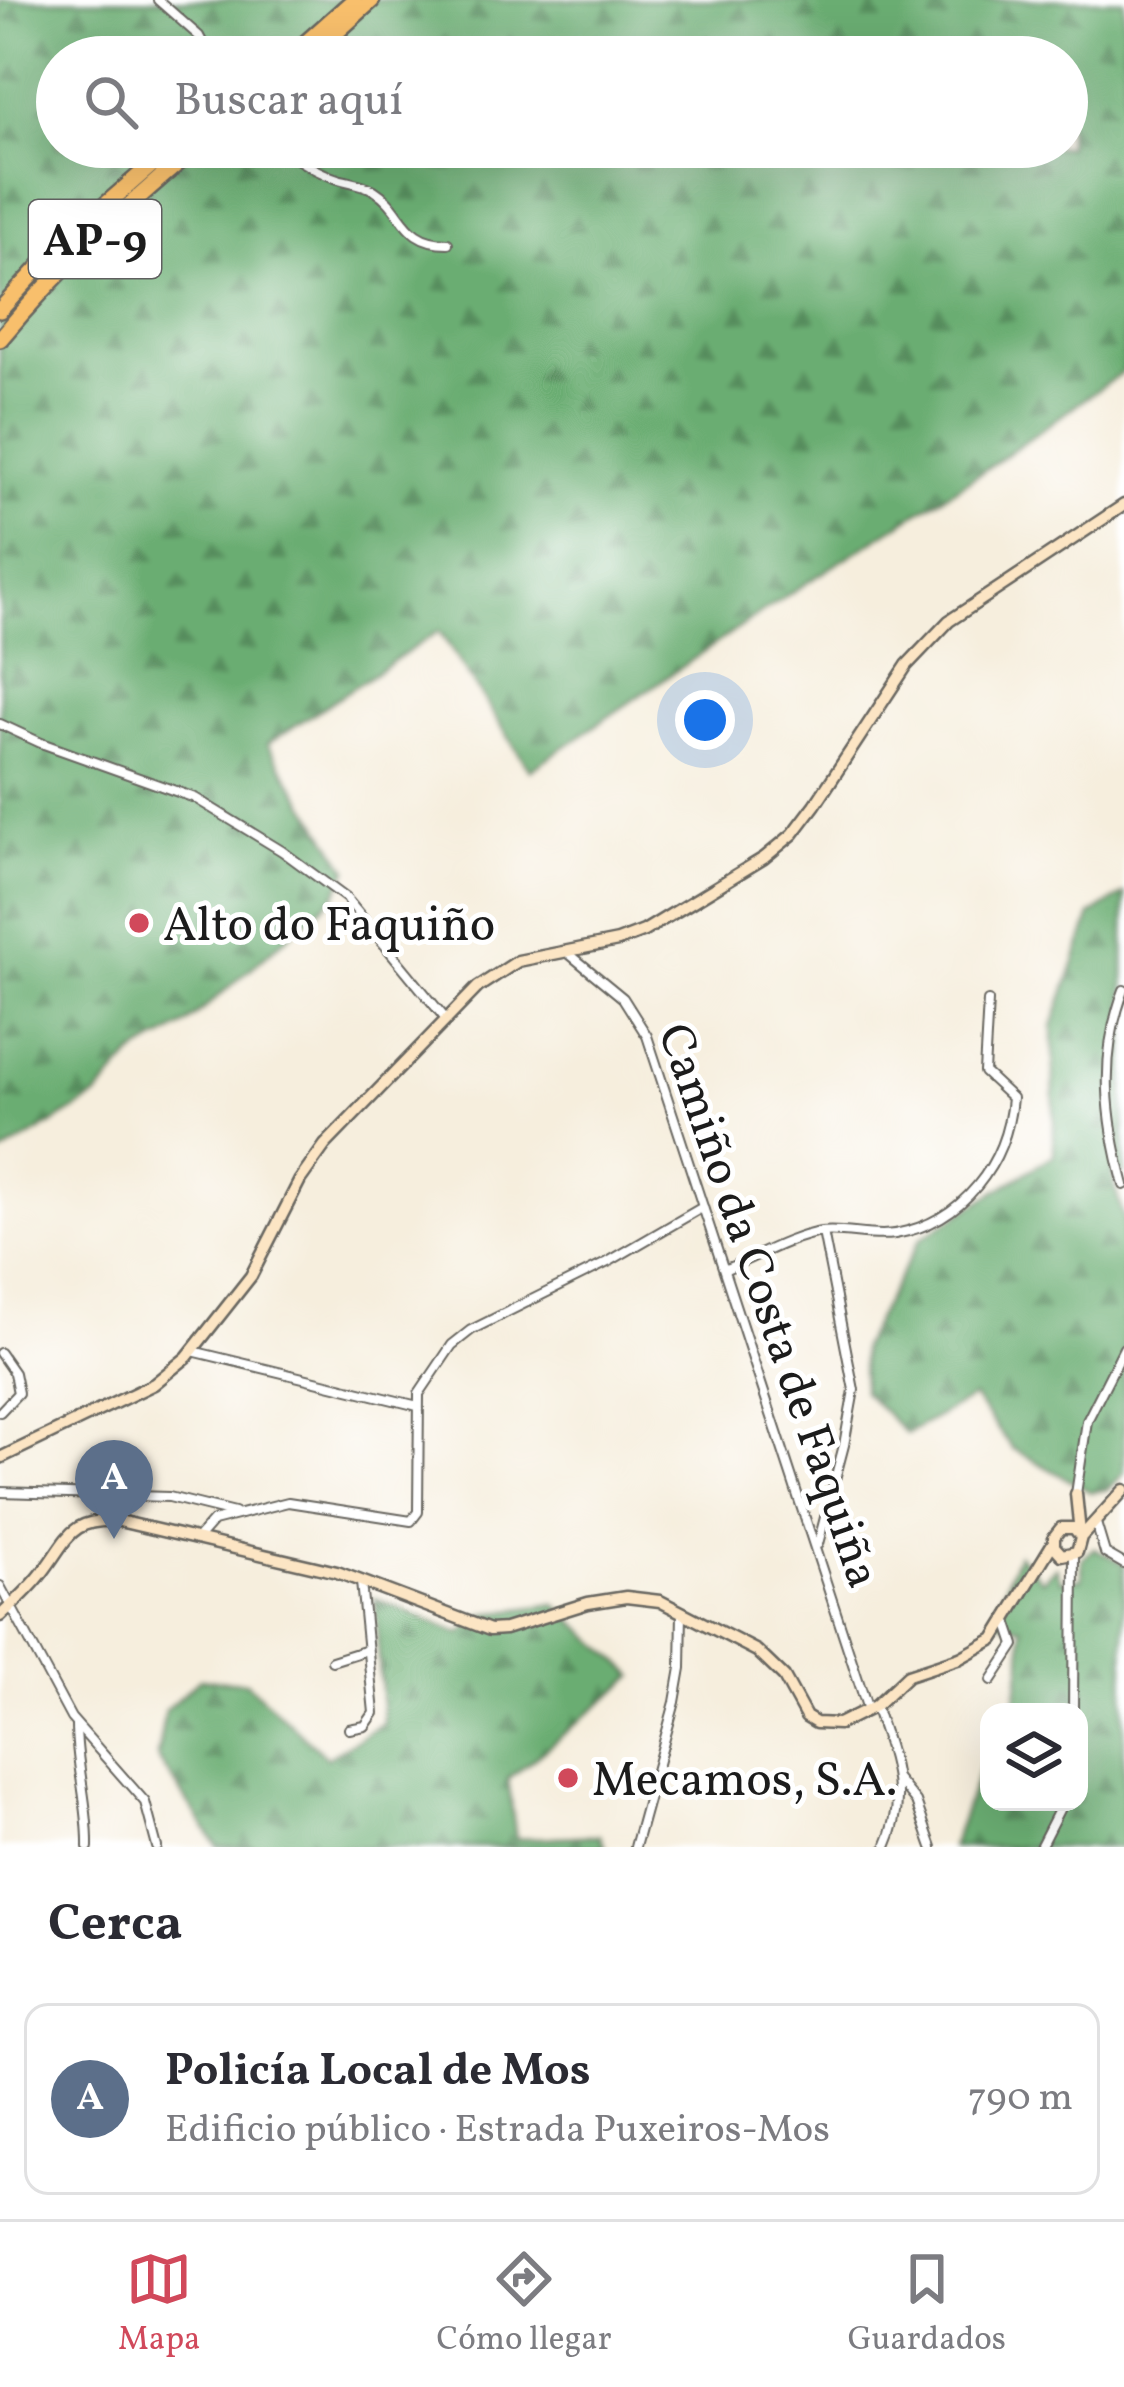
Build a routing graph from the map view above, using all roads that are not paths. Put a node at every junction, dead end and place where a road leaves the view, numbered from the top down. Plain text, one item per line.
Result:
1 (158, 0) edge
2 (354, 0) edge
3 (372, 0) edge
4 (199, 36) edge
5 (314, 36) edge
6 (332, 36) edge
7 (148, 168) edge
8 (174, 168) edge
9 (313, 168) edge
10 (448, 243) dead end
11 (0, 310) edge
12 (0, 339) edge
13 (1124, 505) edge
14 (0, 724) edge
15 (565, 950) junction
16 (1124, 990) edge
17 (988, 1001) dead end
18 (444, 1017) junction
19 (1124, 1185) edge
20 (703, 1207) junction
21 (823, 1232) junction
22 (727, 1269) junction
23 (1124, 1348) edge
24 (191, 1351) junction
25 (0, 1353) edge
26 (418, 1406) junction
27 (0, 1412) edge
28 (0, 1458) edge
29 (1124, 1490) edge
30 (0, 1492) edge
31 (1076, 1494) junction
32 (236, 1513) junction
33 (1095, 1522) junction
34 (1065, 1527) junction
35 (1080, 1536) junction
36 (198, 1538) junction
37 (817, 1545) junction
38 (1063, 1551) junction
39 (1124, 1564) edge
40 (361, 1580) junction
41 (0, 1586) edge
42 (11, 1605) junction
43 (682, 1612) junction
44 (0, 1616) edge
45 (1007, 1621) junction
46 (367, 1650) junction
47 (332, 1661) dead end
48 (992, 1680) dead end
49 (1072, 1703) edge
50 (872, 1708) junction
51 (76, 1724) junction
52 (349, 1730) dead end
53 (896, 1778) junction
54 (1058, 1811) edge
55 (88, 1847) edge
56 (157, 1847) edge
57 (635, 1847) edge
58 (886, 1847) edge
59 (932, 1847) edge
60 (1040, 1847) edge

1 - 4 street
2 - 5 highway
3 - 6 highway
7 - 11 highway, AP-9
8 - 12 highway, AP-9
9 - 10 street
13 - 15 street
14 - 18 street
15 - 18 street
15 - 20 street, Camiño da Costa de Faquiña
16 - 19 street
17 - 21 street
18 - 24 street
20 - 22 street, Camiño da Costa de Faquiña
20 - 26 street
21 - 22 street
21 - 37 street
22 - 37 street, Camiño da Costa de Faquiña
23 - 31 street
24 - 26 street
24 - 28 street
25 - 27 street
26 - 32 street
29 - 33 street
30 - 32 street
31 - 34 street
31 - 35 street
32 - 36 street
33 - 35 street
33 - 39 street
34 - 35 street
34 - 38 street
35 - 38 street
36 - 40 street
36 - 42 street
37 - 50 street, Camiño da Costa de Faquiña
38 - 45 street
38 - 49 street
40 - 43 street
40 - 46 street
41 - 42 street
42 - 44 street
42 - 51 street
43 - 50 street
43 - 57 street
45 - 48 street
45 - 50 street
46 - 47 street
46 - 52 street
50 - 53 street, Camiño da Costa de Faquiña
51 - 55 street
51 - 56 street
53 - 58 street
53 - 59 street
54 - 60 street

